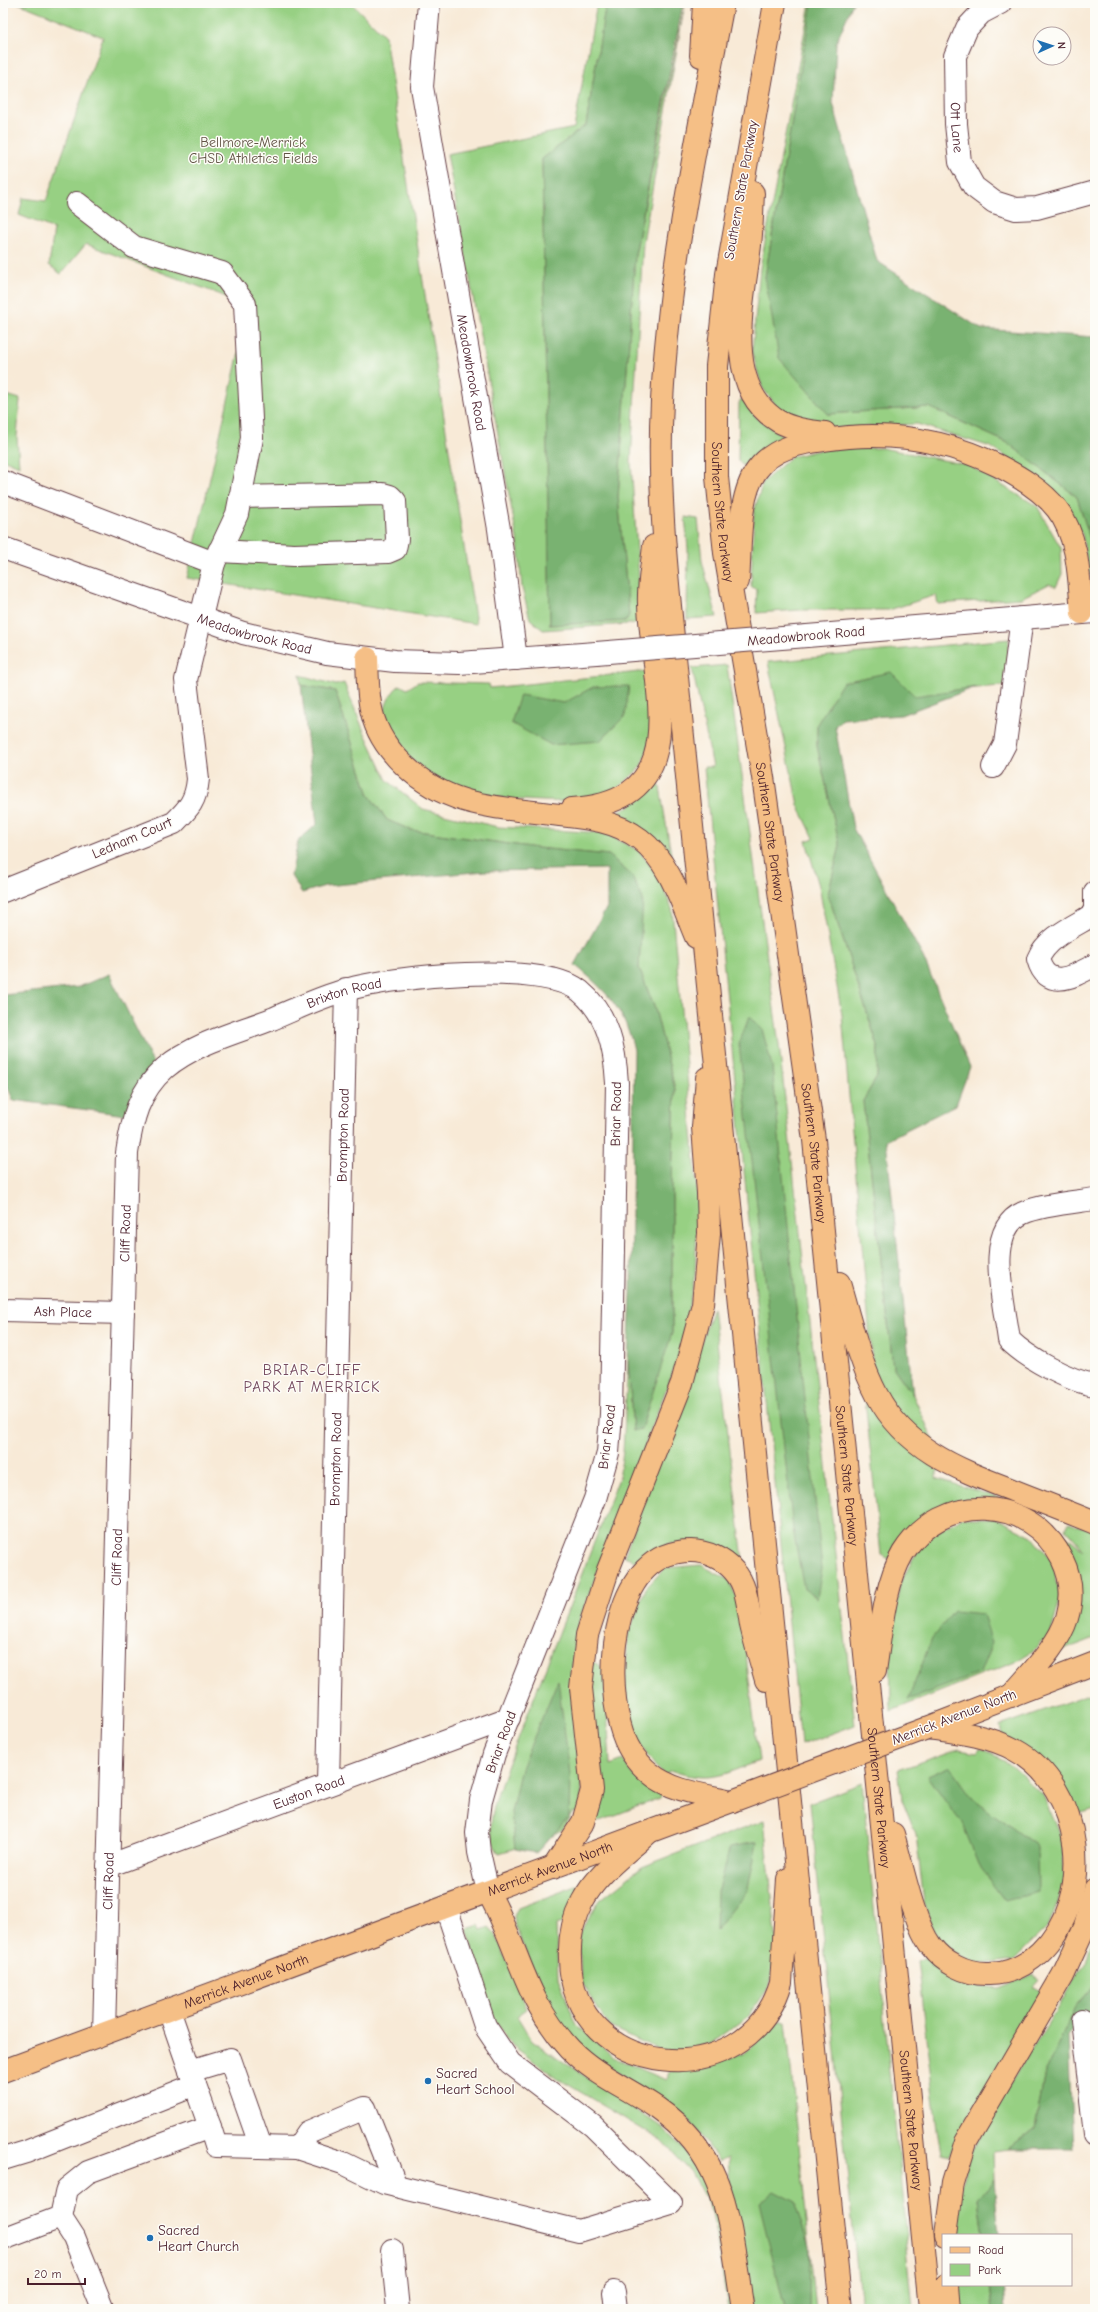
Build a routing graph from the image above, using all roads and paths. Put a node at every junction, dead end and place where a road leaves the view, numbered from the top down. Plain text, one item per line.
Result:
1 (429, 3) edge
2 (704, 3) edge
3 (723, 3) edge
4 (775, 3) edge
5 (1000, 3) edge
6 (759, 89) junction
7 (694, 160) junction
8 (1095, 192) edge
9 (77, 203) dead end
10 (846, 436) junction
11 (660, 472) junction
12 (3, 482) edge
13 (240, 497) junction
14 (3, 548) edge
15 (216, 557) junction
16 (736, 612) junction
17 (1088, 612) edge
18 (199, 618) junction
19 (1022, 618) junction
20 (367, 658) junction
21 (516, 659) junction
22 (993, 767) dead end
23 (537, 812) junction
24 (3, 891) edge
25 (1095, 892) edge
26 (1094, 916) edge
27 (705, 957) junction
28 (1095, 965) edge
29 (561, 983) joint
30 (346, 990) junction
31 (711, 1022) junction
32 (149, 1086) joint
33 (1095, 1199) edge
34 (825, 1238) junction
35 (3, 1310) edge
36 (123, 1313) junction
37 (1095, 1385) edge
38 (1095, 1523) edge
39 (1095, 1664) edge
40 (1011, 1696) junction
41 (870, 1701) junction
42 (509, 1718) junction
43 (927, 1728) junction
44 (783, 1743) junction
45 (328, 1784) junction
46 (879, 1785) junction
47 (732, 1801) junction
48 (792, 1822) junction
49 (649, 1832) junction
50 (108, 1866) junction
51 (553, 1868) junction
52 (1095, 1889) edge
53 (488, 1892) junction
54 (446, 1907) junction
55 (169, 2010) junction
56 (1082, 2020) dead end
57 (104, 2034) junction
58 (3, 2071) edge
59 (193, 2078) junction
60 (210, 2127) junction
61 (1095, 2135) edge
62 (261, 2147) junction
63 (297, 2148) junction
64 (3, 2159) edge
65 (396, 2186) junction
66 (61, 2217) junction
67 (946, 2234) edge
68 (3, 2239) edge
69 (392, 2250) dead end
70 (948, 2286) edge
71 (103, 2309) edge
72 (398, 2309) edge
73 (743, 2309) edge
74 (841, 2309) edge
75 (930, 2309) edge
76 (950, 2309) edge

1 - 21 street, Meadowbrook Road
2 - 7 main road
3 - 7 main road
4 - 6 main road, Southern State Parkway
5 - 8 street, Ott Lane
6 - 10 main road
6 - 16 main road, Southern State Parkway
7 - 11 main road
9 - 13 street, Lednam Court
10 - 16 main road
10 - 17 main road
11 - 23 main road
11 - 27 main road
12 - 15 street
13 - 15 street, Lednam Court
13 - 15 street
14 - 18 street, Meadowbrook Road
15 - 18 street, Lednam Court
16 - 34 main road, Southern State Parkway
17 - 19 street, Meadowbrook Road
18 - 20 street, Meadowbrook Road
18 - 24 street, Lednam Court
19 - 21 street, Meadowbrook Road, bridge
19 - 22 street
20 - 21 street, Meadowbrook Road
20 - 23 main road
23 - 27 main road
25 - 26 street
26 - 28 street
27 - 31 main road
29 - 30 street, Brixton Road
29 - 42 street, Briar Road
30 - 32 street, Brixton Road
30 - 45 street, Brompton Road
31 - 44 main road
31 - 51 main road
32 - 36 street, Cliff Road
33 - 37 street
34 - 38 main road
34 - 41 main road, Southern State Parkway
35 - 36 street, Ash Place
36 - 50 street, Cliff Road
39 - 40 main road, Merrick Avenue North
40 - 41 main road
40 - 43 main road, Merrick Avenue North
41 - 46 main road, Southern State Parkway
42 - 45 street, Euston Road
42 - 53 street, Briar Road
43 - 46 main road
43 - 47 main road, Merrick Avenue North, bridge
44 - 47 main road
44 - 48 main road
45 - 50 street, Euston Road
46 - 75 main road, Southern State Parkway
47 - 49 main road, Merrick Avenue North
48 - 49 main road
48 - 74 main road
49 - 51 main road, Merrick Avenue North
50 - 57 street, Cliff Road
51 - 53 main road, Merrick Avenue North
52 - 67 main road
53 - 54 main road, Merrick Avenue North
53 - 73 main road
54 - 55 main road, Merrick Avenue North
54 - 65 street
55 - 57 main road, Merrick Avenue North
55 - 59 street
56 - 61 street
57 - 58 main road, Merrick Avenue North
59 - 60 street
59 - 62 street
59 - 64 street
60 - 62 street
60 - 66 street
62 - 63 street
63 - 65 street
63 - 65 street
66 - 68 street
66 - 71 street
69 - 72 street
70 - 76 main road

